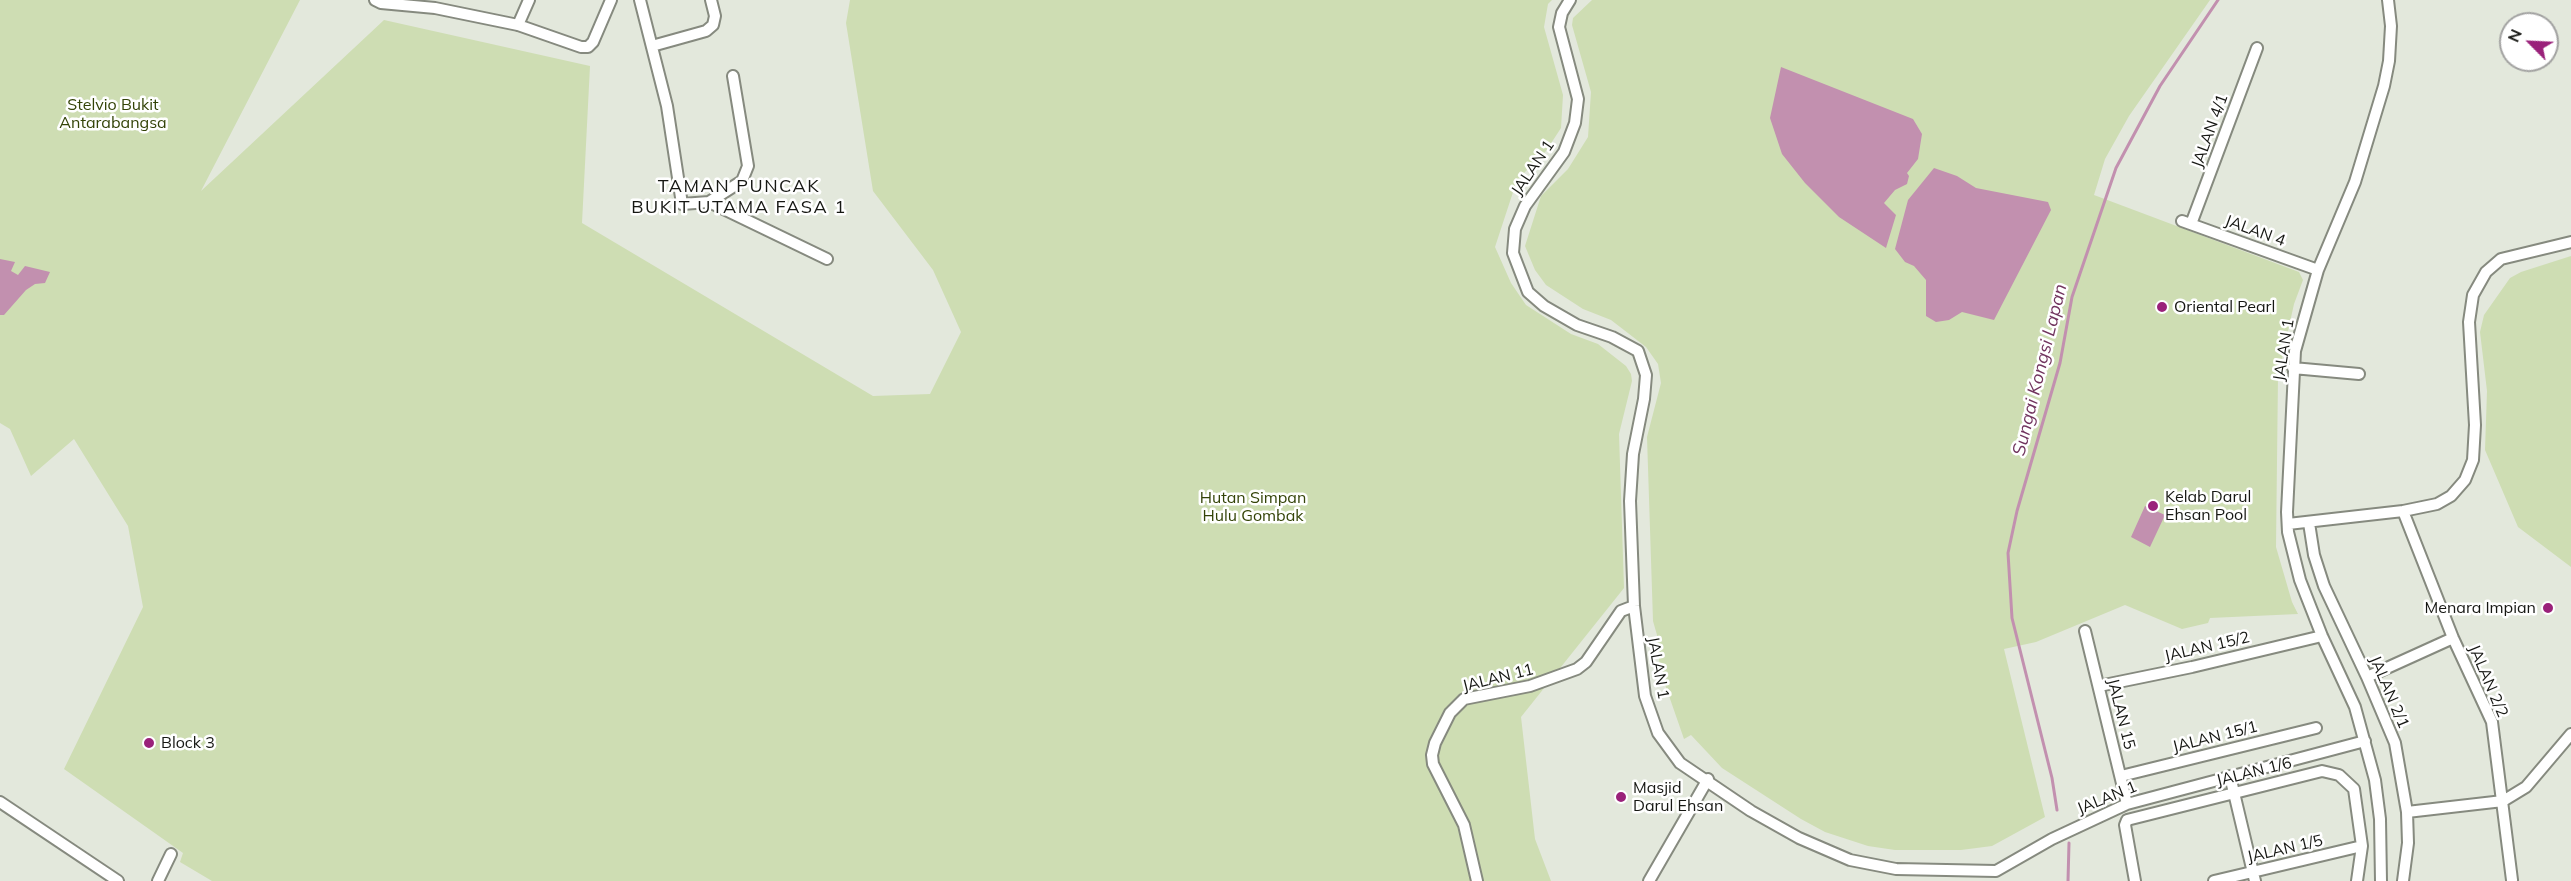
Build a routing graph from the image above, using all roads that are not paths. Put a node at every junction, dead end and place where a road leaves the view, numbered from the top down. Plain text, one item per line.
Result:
1 (375, 0) edge
2 (529, 0) edge
3 (610, 0) edge
4 (640, 0) edge
5 (711, 0) edge
6 (1570, 0) edge
7 (2388, 0) edge
8 (437, 4) edge
9 (518, 25) junction
10 (652, 46) junction
11 (2256, 48) dead end
12 (733, 76) dead end
13 (709, 202) junction
14 (2186, 222) joint
15 (2571, 242) edge
16 (827, 259) dead end
17 (2318, 270) junction
18 (2293, 369) junction
19 (2359, 374) dead end
20 (2403, 511) junction
21 (2309, 523) junction
22 (2288, 524) junction
23 (1634, 606) junction
24 (2085, 631) dead end
25 (2322, 636) junction
26 (2453, 638) junction
27 (2367, 676) junction
28 (2099, 686) junction
29 (2316, 728) dead end
30 (2571, 734) edge
31 (2365, 741) junction
32 (2121, 776) junction
33 (2230, 776) junction
34 (1708, 779) junction
35 (2234, 793) junction
36 (2503, 801) junction
37 (0, 802) edge
38 (2127, 804) junction
39 (2407, 812) junction
40 (2362, 846) junction
41 (171, 854) dead end
42 (1997, 876) edge
43 (2254, 876) edge
44 (2512, 880) edge
45 (118, 881) edge
46 (158, 881) edge
47 (1477, 881) edge
48 (1649, 881) edge
49 (2136, 881) edge
50 (2214, 881) edge
51 (2357, 881) edge
52 (2381, 881) edge
53 (2403, 881) edge

1 - 8 street
2 - 9 street
3 - 9 street
4 - 10 street
5 - 10 street
6 - 23 street, JALAN 1
7 - 17 street, JALAN 1
8 - 9 street
10 - 13 street
11 - 14 street, JALAN 4/1
12 - 13 street
13 - 16 street
14 - 17 street, JALAN 4
15 - 20 street
17 - 18 street, JALAN 1
18 - 19 street
18 - 22 street, JALAN 1
20 - 21 street
20 - 26 street, JALAN 2/2
21 - 22 street
21 - 27 street, JALAN 2/1
22 - 25 street, JALAN 1
23 - 34 street, JALAN 1
23 - 47 street, JALAN 11
24 - 28 street, JALAN 15
25 - 28 street, JALAN 15/2
25 - 31 street, JALAN 1
26 - 27 street
26 - 36 street, JALAN 2/2
27 - 39 street, JALAN 2/1
28 - 32 street, JALAN 15
29 - 32 street, JALAN 15/1
30 - 36 street
31 - 33 street, JALAN 1
31 - 52 street, JALAN 1
32 - 38 street, JALAN 15
33 - 35 street
33 - 38 street, JALAN 1
34 - 42 street, JALAN 1
34 - 48 street
35 - 40 street, JALAN 1/6
35 - 43 street
35 - 49 street, JALAN 1/6
36 - 39 street
36 - 44 street, JALAN 2/2
37 - 45 street
38 - 42 street, JALAN 1
39 - 53 street, JALAN 2/1
40 - 43 street, JALAN 1/5
40 - 51 street, JALAN 1/6
41 - 46 street
43 - 50 street, JALAN 1/5

